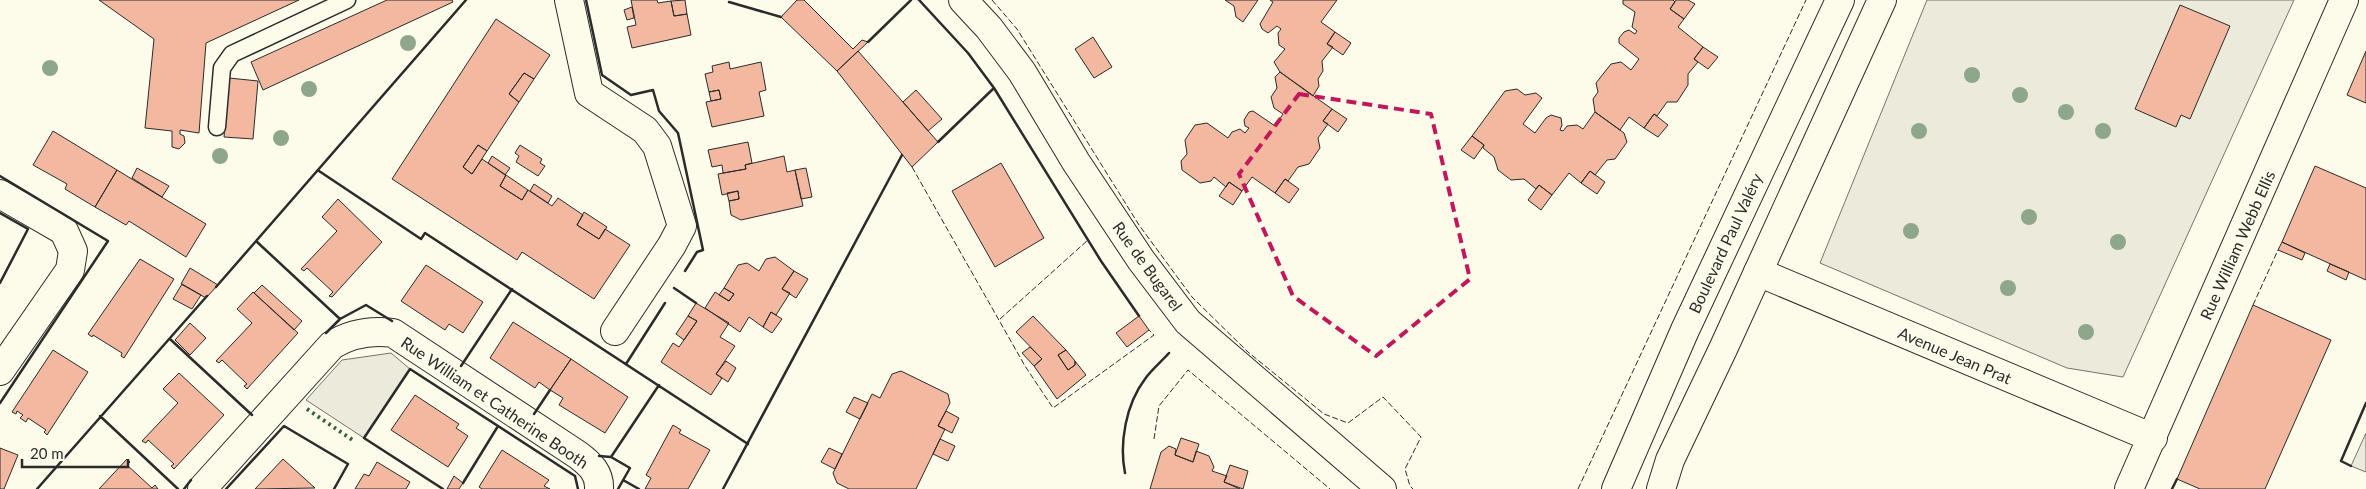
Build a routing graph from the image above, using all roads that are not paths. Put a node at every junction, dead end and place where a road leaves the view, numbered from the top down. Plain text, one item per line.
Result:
1 (347, 0) edge
2 (569, 0) edge
3 (963, 0) edge
4 (1840, 0) edge
5 (1882, 0) edge
6 (2344, 0) edge
7 (217, 127) dead end
8 (0, 194) edge
9 (1758, 272) junction
10 (615, 331) dead end
11 (0, 371) edge
12 (2153, 438) junction
13 (202, 489) edge
14 (599, 489) edge
15 (1382, 489) edge
16 (1616, 489) edge
17 (1661, 489) edge
18 (2129, 489) edge

1 - 7 lane
2 - 10 street
3 - 15 street, Rue de Bugarel
4 - 16 street, Boulevard Paul Valéry
5 - 9 street
6 - 12 street, Rue William Webb Ellis
8 - 11 street
9 - 12 street, Avenue Jean Prat
9 - 17 street
12 - 18 street, Rue William Webb Ellis
13 - 14 street, Rue William et Catherine Booth

